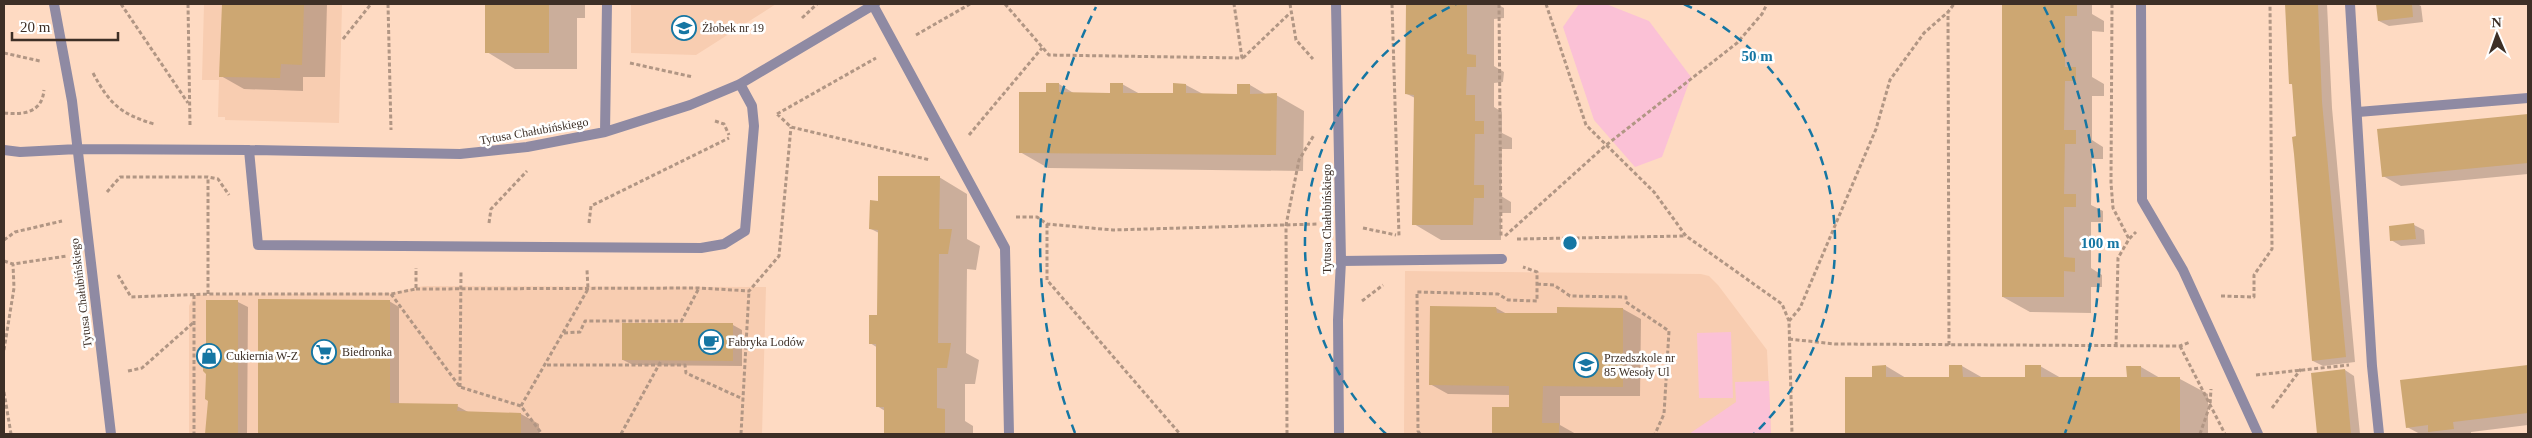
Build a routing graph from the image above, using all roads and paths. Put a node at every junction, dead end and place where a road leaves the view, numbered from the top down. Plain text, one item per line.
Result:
1 (54, 4) edge
2 (121, 4) edge
3 (188, 4) edge
4 (371, 4) edge
5 (388, 4) edge
6 (607, 4) edge
7 (817, 4) edge
8 (874, 4) edge
9 (1005, 4) edge
10 (1234, 4) edge
11 (1336, 4) edge
12 (1392, 4) edge
13 (1499, 4) edge
14 (1546, 4) edge
15 (1767, 4) edge
16 (1954, 4) edge
17 (2112, 4) edge
18 (2141, 4) edge
19 (2270, 4) edge
20 (2350, 4) edge
21 (1948, 12) junction
22 (1290, 13) dead end
23 (801, 18) dead end
24 (343, 39) dead end
25 (1042, 48) junction
26 (4, 53) edge
27 (606, 58) junction
28 (1242, 58) junction
29 (90, 66) dead end
30 (43, 70) dead end
31 (701, 73) dead end
32 (692, 77) junction
33 (686, 80) dead end
34 (740, 84) junction
35 (44, 86) dead end
36 (2528, 98) edge
37 (188, 104) junction
38 (2358, 112) junction
39 (4, 114) edge
40 (777, 114) dead end
41 (162, 124) dead end
42 (181, 125) dead end
43 (190, 125) junction
44 (199, 125) dead end
45 (791, 127) junction
46 (381, 130) dead end
47 (391, 131) junction
48 (400, 131) dead end
49 (605, 132) junction
50 (1316, 132) dead end
51 (731, 137) dead end
52 (1605, 146) junction
53 (78, 149) junction
54 (4, 150) edge
55 (249, 150) junction
56 (955, 151) junction
57 (20, 152) junction
58 (4, 158) edge
59 (530, 168) dead end
60 (105, 195) dead end
61 (1037, 217) dead end
62 (2152, 218) junction
63 (66, 220) dead end
64 (1340, 223) junction
65 (1046, 224) junction
66 (1286, 225) junction
67 (1399, 236) dead end
68 (2129, 238) junction
69 (4, 240) edge
70 (417, 245) junction
71 (462, 245) junction
72 (487, 246) junction
73 (587, 246) junction
74 (88, 252) junction
75 (1502, 259) dead end
76 (4, 261) edge
77 (1341, 261) junction
78 (1406, 261) junction
79 (13, 264) junction
80 (114, 269) dead end
81 (1536, 272) dead end
82 (1537, 284) junction
83 (699, 288) junction
84 (416, 289) junction
85 (588, 289) junction
86 (461, 290) junction
87 (749, 291) junction
88 (208, 294) junction
89 (391, 294) junction
90 (194, 295) junction
91 (2195, 296) junction
92 (1338, 320) junction
93 (194, 321) junction
94 (1789, 321) junction
95 (564, 333) junction
96 (1789, 339) junction
97 (2186, 343) dead end
98 (1949, 345) junction
99 (2116, 346) junction
100 (2180, 346) junction
101 (4, 350) edge
102 (2223, 358) junction
103 (659, 362) junction
104 (546, 365) junction
105 (2372, 366) junction
106 (2301, 369) junction
107 (103, 375) junction
108 (2233, 378) junction
109 (460, 387) junction
110 (4, 392) edge
111 (743, 399) junction
112 (2210, 405) junction
113 (522, 406) junction
114 (2257, 432) edge
115 (11, 434) edge
116 (111, 434) edge
117 (194, 434) edge
118 (542, 434) edge
119 (621, 434) edge
120 (741, 434) edge
121 (1008, 434) edge
122 (1180, 434) edge
123 (1287, 434) edge
124 (1339, 434) edge
125 (1420, 434) edge
126 (1655, 434) edge
127 (1792, 434) edge
128 (2200, 434) edge
129 (2225, 434) edge
130 (2379, 434) edge

1 - 53 street
2 - 37 path
3 - 37 path
4 - 24 path
5 - 47 path
6 - 27 street
7 - 23 path
8 - 34 street, Tytusa Chałubińskiego
8 - 56 street
9 - 25 path
10 - 28 path
11 - 64 street, Tytusa Chałubińskiego
12 - 67 path
13 - 52 path
14 - 52 path
15 - 52 path
16 - 21 path
17 - 68 path
18 - 62 street
19 - 91 path
20 - 38 street
21 - 94 path
21 - 98 path
22 - 28 path
25 - 28 path
25 - 56 path
26 - 30 path
27 - 32 path
27 - 49 street
29 - 41 path
31 - 32 path
32 - 33 path
34 - 49 street, Tytusa Chałubińskiego
34 - 73 street
35 - 39 path
36 - 38 street
37 - 43 path
38 - 105 street
40 - 45 path
42 - 43 path
43 - 44 path
45 - 56 path
45 - 87 path
46 - 47 path
47 - 48 path
49 - 55 street, Tytusa Chałubińskiego
50 - 66 path
51 - 73 path
52 - 94 path
53 - 55 street, Tytusa Chałubińskiego
53 - 57 street, Tytusa Chałubińskiego
53 - 74 street, Tytusa Chałubińskiego
54 - 57 street, Tytusa Chałubińskiego
55 - 70 street
56 - 121 street
57 - 58 street, Tytusa Chałubińskiego
59 - 72 path
60 - 88 path
61 - 65 path
62 - 68 path
62 - 91 street
63 - 69 path
64 - 66 path
64 - 77 street, Tytusa Chałubińskiego
65 - 66 path
65 - 122 path
66 - 123 path
68 - 99 path
70 - 71 street
70 - 84 path
71 - 72 street
71 - 86 path
72 - 73 street
73 - 85 path
74 - 79 path
74 - 107 street, Tytusa Chałubińskiego
75 - 78 street
76 - 79 path
77 - 78 street
77 - 92 street, Tytusa Chałubińskiego
78 - 92 path
79 - 101 path
80 - 90 path
81 - 82 path
82 - 125 path
82 - 126 path
83 - 85 path
83 - 87 path
83 - 95 path
84 - 86 path
84 - 89 path
85 - 86 path
85 - 95 path
86 - 109 path
87 - 111 path
88 - 89 path
88 - 90 path
89 - 109 path
90 - 93 path
91 - 102 street
92 - 124 street, Tytusa Chałubińskiego
93 - 107 path
93 - 117 path
94 - 96 path
95 - 104 path
96 - 98 path
96 - 127 path
97 - 100 path
98 - 99 path
99 - 100 path
100 - 112 path
102 - 108 street
102 - 112 path
103 - 104 path
103 - 111 path
103 - 119 path
104 - 113 path
105 - 106 path
105 - 130 street
106 - 108 path
106 - 114 path
107 - 116 street, Tytusa Chałubińskiego
108 - 114 street
109 - 113 path
110 - 115 path
111 - 120 path
112 - 128 path
112 - 129 path
113 - 118 path

